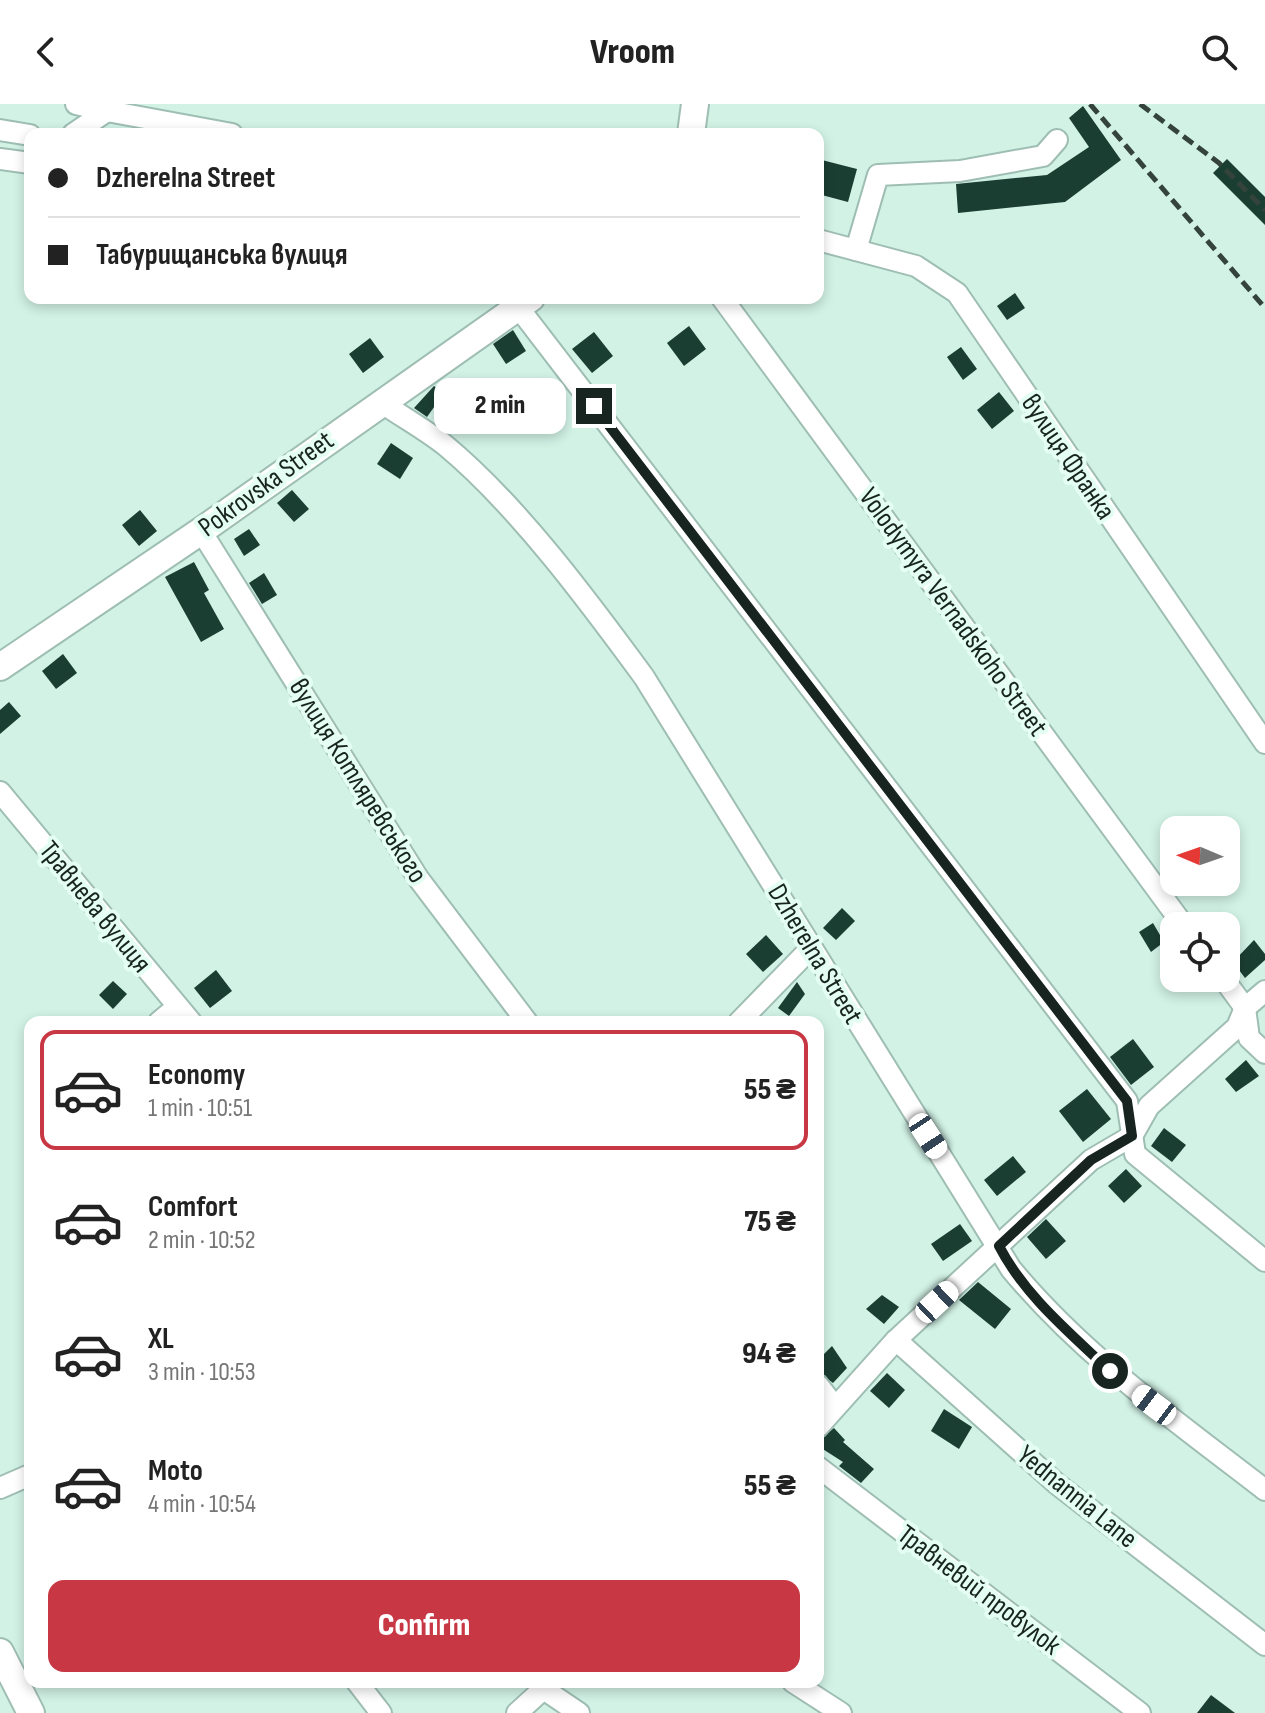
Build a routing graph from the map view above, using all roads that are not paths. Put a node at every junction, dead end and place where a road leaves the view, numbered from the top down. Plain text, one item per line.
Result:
1 (76, 104) edge
2 (695, 104) edge
3 (107, 111) junction
4 (82, 128) edge
5 (199, 128) edge
6 (692, 128) edge
7 (0, 130) edge
8 (24, 134) edge
9 (1057, 140) dead end
10 (0, 159) edge
11 (24, 162) edge
12 (824, 242) edge
13 (856, 250) junction
14 (521, 304) edge
15 (526, 304) edge
16 (726, 304) edge
17 (381, 402) junction
18 (201, 531) junction
19 (0, 667) edge
20 (1265, 743) edge
21 (0, 792) edge
22 (1174, 912) edge
23 (811, 948) junction
24 (1265, 991) edge
25 (1233, 992) edge
26 (1245, 1008) junction
27 (184, 1014) edge
28 (522, 1016) edge
29 (745, 1016) edge
30 (1265, 1053) edge
31 (1132, 1136) junction
32 (999, 1246) junction
33 (1265, 1261) edge
34 (896, 1340) junction
35 (824, 1393) edge
36 (835, 1407) junction
37 (824, 1420) edge
38 (824, 1472) edge
39 (24, 1478) edge
40 (0, 1488) edge
41 (1265, 1490) edge
42 (1265, 1645) edge
43 (0, 1652) edge
44 (362, 1688) edge
45 (546, 1688) edge
46 (550, 1688) edge
47 (802, 1688) edge
48 (31, 1713) edge
49 (381, 1713) edge
50 (517, 1713) edge
51 (579, 1713) edge
52 (841, 1713) edge
53 (1140, 1713) edge

1 - 3 street
2 - 6 main road
3 - 4 street
3 - 5 street
7 - 8 street
9 - 13 street
10 - 11 street
12 - 13 street, вулиця Франка
13 - 20 street, вулиця Франка
14 - 17 main road, Pokrovska Street
15 - 31 street
16 - 22 street, Volodymyra Vernadskoho Street
17 - 18 main road, Pokrovska Street
17 - 23 street, Dzherelna Street
18 - 19 main road, Pokrovska Street
18 - 28 street, вулиця Котляревського
21 - 27 street, Травнева вулиця
23 - 29 street
23 - 32 street, Dzherelna Street
24 - 26 street
25 - 26 street
26 - 30 street
26 - 31 street
31 - 32 street
31 - 33 street
32 - 34 street
32 - 41 street, Dzherelna Street
34 - 36 street
34 - 42 street, Yednannia Lane
35 - 36 street
36 - 37 street
38 - 53 street, Травневий провулок
39 - 40 street
43 - 48 main road
44 - 49 street
45 - 50 street
46 - 51 street
47 - 52 street

